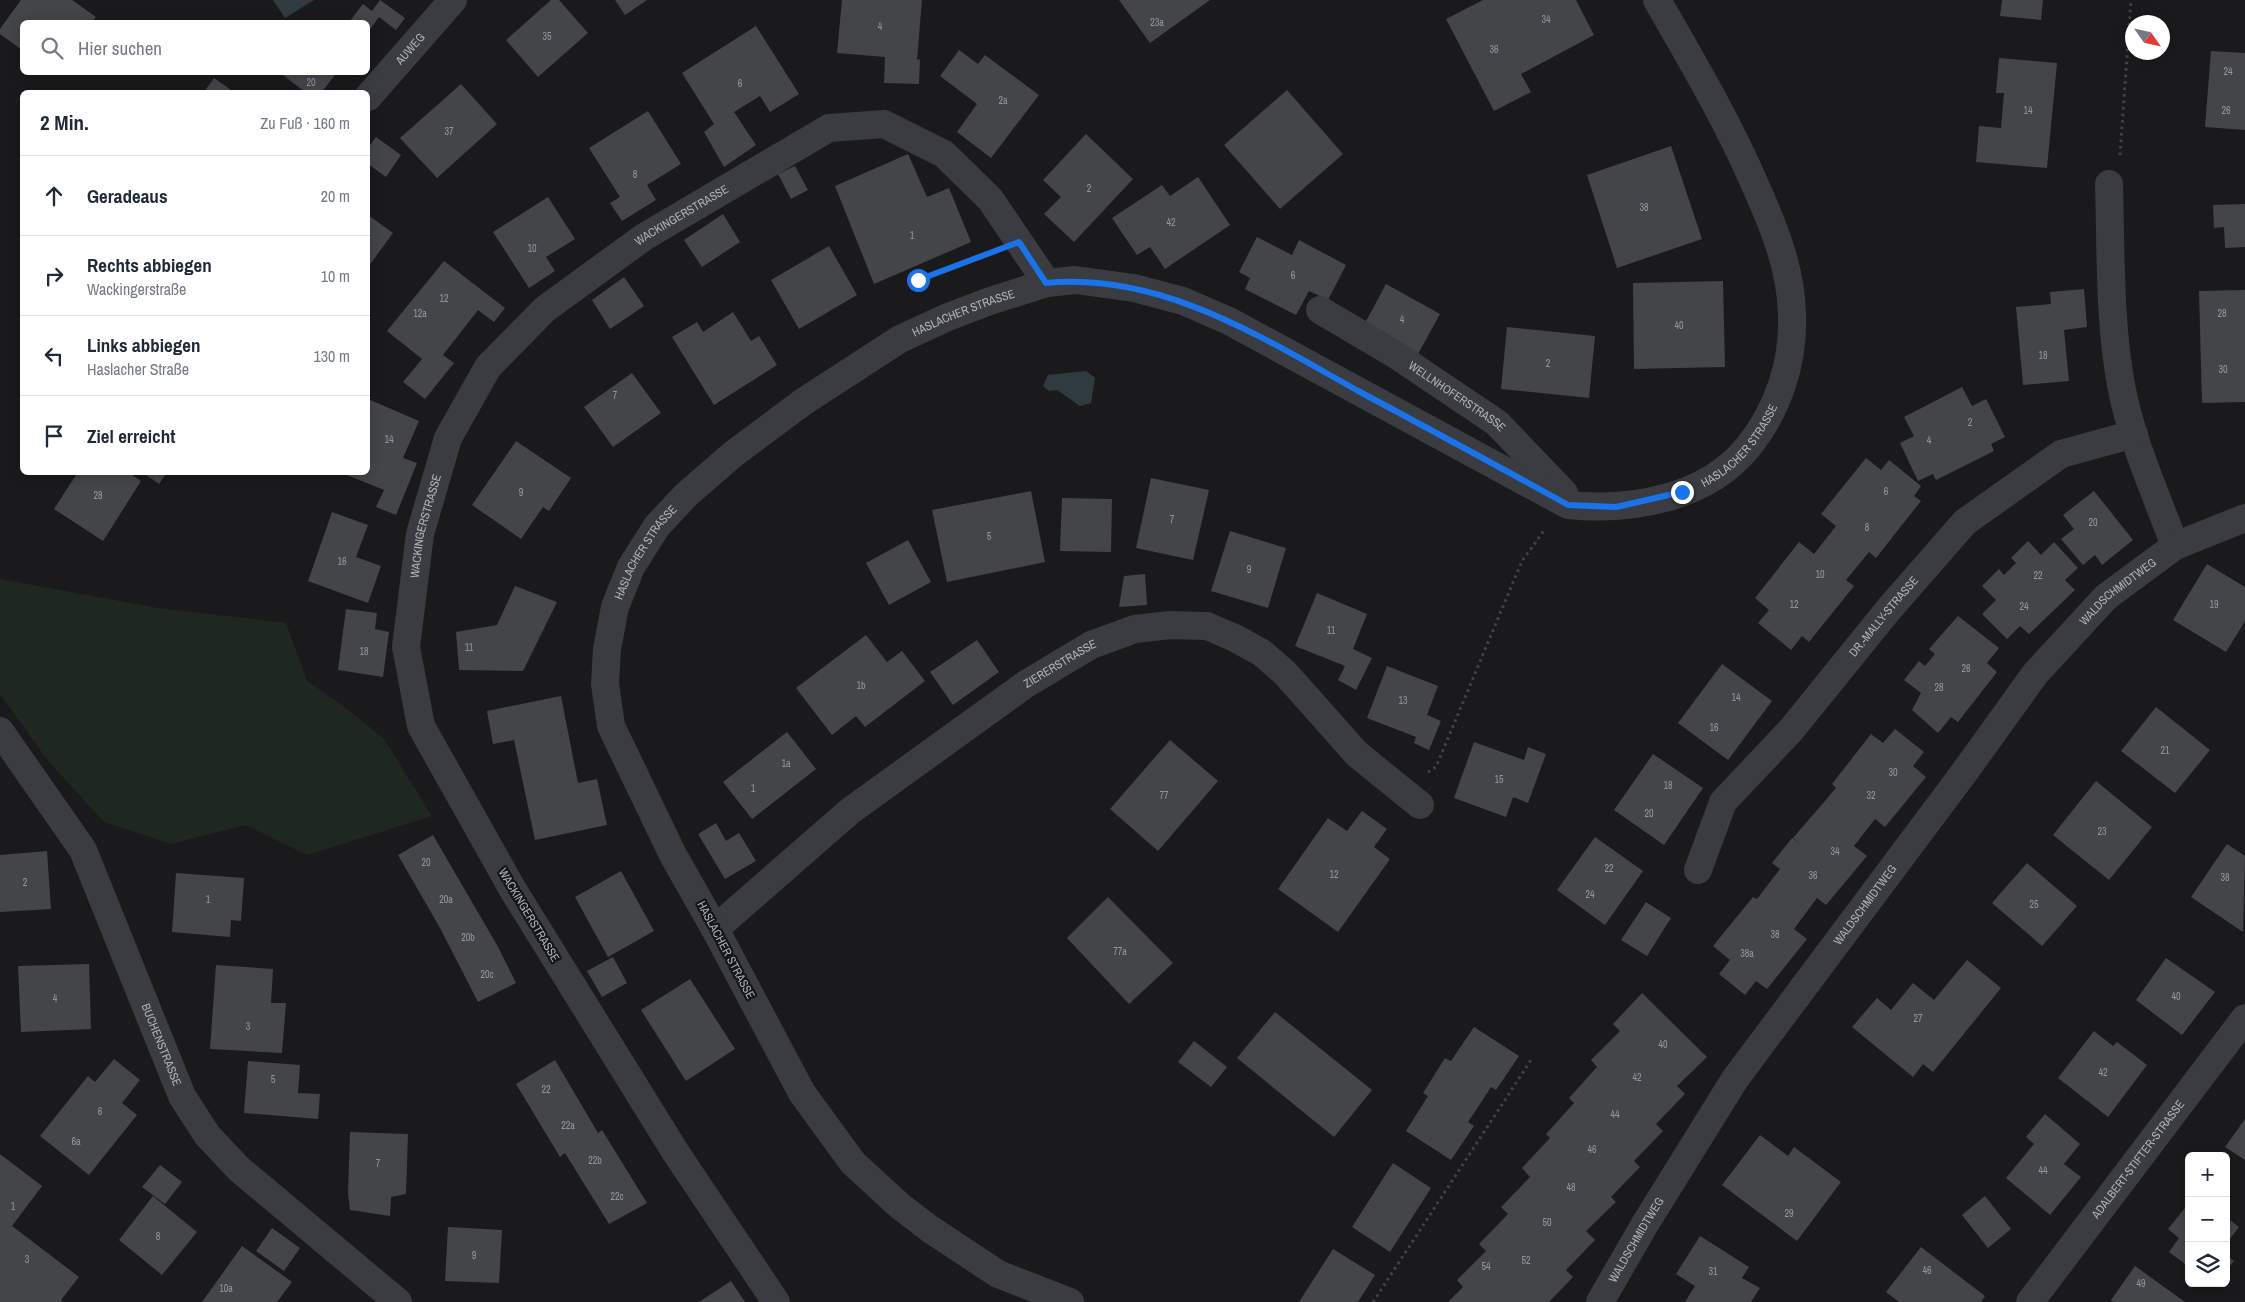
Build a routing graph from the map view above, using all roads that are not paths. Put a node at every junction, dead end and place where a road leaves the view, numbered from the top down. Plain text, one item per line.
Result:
1 (453, 0) edge
2 (1657, 0) edge
3 (370, 95) edge
4 (2108, 184) road end
5 (1046, 283) junction
6 (1320, 310) dead end
7 (2134, 434) junction
8 (1575, 505) junction
9 (2245, 518) edge
10 (2175, 546) junction
11 (0, 731) edge
12 (1420, 805) dead end
13 (1698, 870) dead end
14 (715, 929) junction
15 (2245, 1018) edge
16 (398, 1302) edge
17 (776, 1302) edge
18 (1070, 1302) edge
19 (1600, 1302) edge
20 (2030, 1302) edge

1 - 3 street, AUWEG
2 - 8 street, HASLACHER STRASSE
4 - 7 street
5 - 8 street, HASLACHER STRASSE
5 - 14 street, HASLACHER STRASSE
5 - 17 street, WACKINGERSTRASSE
6 - 8 street, WELLNHOFERSTRASSE
7 - 10 street
7 - 13 street, DR.-MALLY-STRASSE
9 - 10 street, WALDSCHMIDTWEG
10 - 19 street, WALDSCHMIDTWEG
11 - 16 street, BUCHENSTRASSE
12 - 14 street, ZIERERSTRASSE
14 - 18 street, HASLACHER STRASSE
15 - 20 street, ADALBERT-STIFTER-STRASSE

